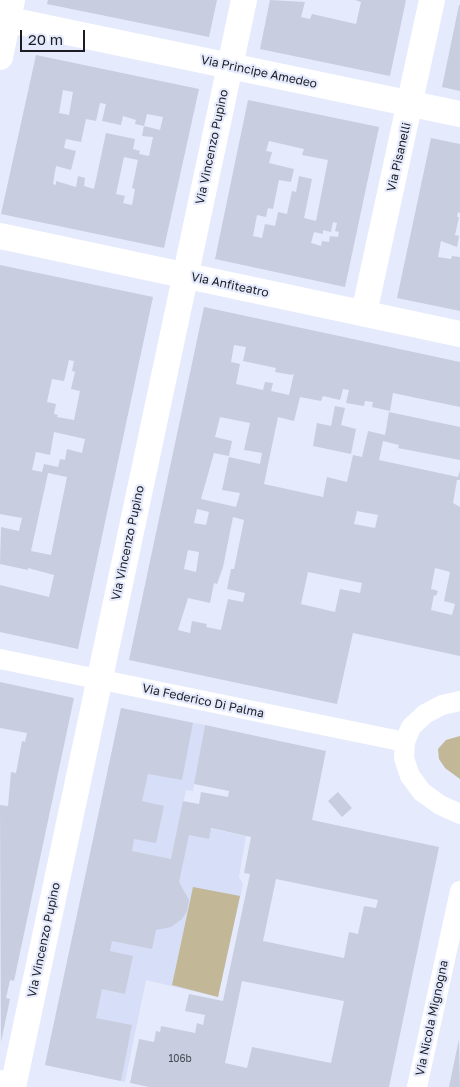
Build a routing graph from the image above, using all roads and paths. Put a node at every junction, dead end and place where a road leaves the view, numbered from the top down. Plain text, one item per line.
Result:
1 (244, 0) edge
2 (432, 0) edge
3 (7, 13) edge
4 (0, 57) edge
5 (230, 66) junction
6 (411, 104) junction
7 (460, 114) edge
8 (0, 236) edge
9 (185, 276) junction
10 (364, 313) junction
11 (460, 334) edge
12 (0, 659) edge
13 (99, 680) junction
14 (460, 701) edge
15 (406, 742) junction
16 (460, 814) edge
17 (460, 891) edge
18 (0, 1084) edge
19 (12, 1087) edge
20 (417, 1087) edge

1 - 5 street, Via Vincenzo Pupino
2 - 6 street, Via Pisanelli
3 - 4 street
3 - 5 street, Via Principe Amedeo
5 - 6 street, Via Principe Amedeo
5 - 9 street, Via Vincenzo Pupino
6 - 7 street, Via Principe Amedeo
6 - 10 street, Via Pisanelli
8 - 9 street, Via Anfiteatro
9 - 10 street, Via Anfiteatro
9 - 13 street, Via Vincenzo Pupino
10 - 11 street, Via Anfiteatro
12 - 13 street, Via Federico Di Palma
13 - 15 street, Via Federico Di Palma
13 - 19 street, Via Vincenzo Pupino
14 - 15 street
15 - 16 street
17 - 20 street, Via Nicola Mignogna
18 - 19 main road

